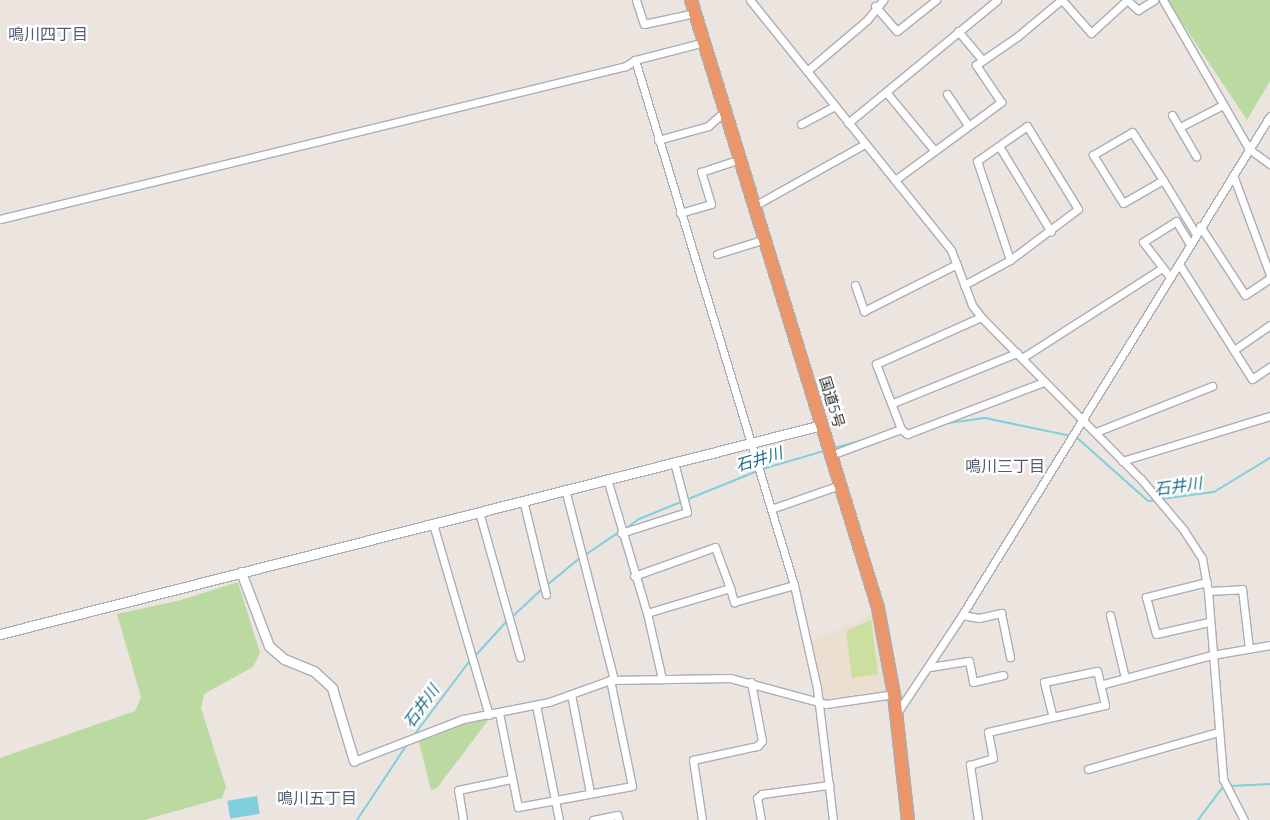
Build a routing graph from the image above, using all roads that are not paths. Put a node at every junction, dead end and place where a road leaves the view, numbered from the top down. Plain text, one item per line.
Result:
1 (636, 0) edge
2 (691, 0) edge
3 (750, 0) edge
4 (883, 0) edge
5 (936, 0) edge
6 (996, 0) edge
7 (1062, 0) edge
8 (1127, 0) edge
9 (1154, 0) edge
10 (1163, 0) edge
11 (875, 6) junction
12 (695, 13) junction
13 (958, 31) junction
14 (705, 42) junction
15 (635, 60) junction
16 (982, 60) junction
17 (807, 71) junction
18 (886, 92) junction
19 (947, 94) dead end
20 (1223, 105) junction
21 (835, 106) junction
22 (725, 111) junction
23 (1172, 115) dead end
24 (1270, 116) edge
25 (848, 123) junction
26 (801, 124) dead end
27 (968, 125) junction
28 (1180, 127) junction
29 (658, 140) junction
30 (865, 144) junction
31 (999, 146) junction
32 (1249, 149) junction
33 (934, 150) junction
34 (1196, 156) dead end
35 (740, 159) junction
36 (1270, 164) edge
37 (1233, 174) junction
38 (895, 180) junction
39 (1163, 180) junction
40 (754, 206) junction
41 (680, 213) junction
42 (0, 219) edge
43 (1200, 226) junction
44 (1052, 232) junction
45 (1196, 234) junction
46 (765, 240) junction
47 (1190, 244) junction
48 (717, 254) dead end
49 (1010, 260) junction
50 (957, 264) junction
51 (1179, 264) junction
52 (1162, 268) junction
53 (1170, 277) junction
54 (1270, 277) edge
55 (855, 285) dead end
56 (964, 285) junction
57 (980, 317) junction
58 (1270, 325) edge
59 (1234, 350) junction
60 (1019, 356) junction
61 (1270, 366) edge
62 (1044, 382) junction
63 (1212, 386) dead end
64 (892, 403) junction
65 (1270, 416) edge
66 (1084, 419) junction
67 (822, 425) junction
68 (902, 429) junction
69 (1096, 432) junction
70 (749, 443) junction
71 (831, 455) junction
72 (1122, 461) junction
73 (674, 462) junction
74 (607, 479) junction
75 (840, 485) junction
76 (566, 489) junction
77 (523, 500) junction
78 (771, 509) junction
79 (479, 512) junction
80 (433, 524) junction
81 (621, 533) junction
82 (241, 572) junction
83 (634, 576) junction
84 (1207, 582) junction
85 (794, 585) junction
86 (730, 588) junction
87 (1208, 591) junction
88 (546, 594) dead end
89 (647, 613) junction
90 (962, 615) junction
91 (1110, 615) dead end
92 (1209, 622) junction
93 (0, 634) edge
94 (1270, 645) edge
95 (1250, 649) junction
96 (1212, 655) junction
97 (520, 657) dead end
98 (1010, 657) dead end
99 (930, 667) junction
100 (1003, 675) dead end
101 (662, 678) junction
102 (1125, 678) junction
103 (612, 680) junction
104 (751, 682) junction
105 (1100, 685) junction
106 (571, 694) junction
107 (894, 694) junction
108 (819, 703) junction
109 (536, 705) junction
110 (499, 713) junction
111 (489, 715) junction
112 (896, 715) junction
113 (1052, 717) junction
114 (1218, 732) junction
115 (354, 761) joint
116 (1088, 769) dead end
117 (511, 779) junction
118 (829, 786) junction
119 (590, 793) junction
120 (554, 800) junction
121 (463, 820) edge
122 (559, 820) edge
123 (593, 820) edge
124 (619, 820) edge
125 (702, 820) edge
126 (760, 820) edge
127 (833, 820) edge
128 (908, 820) edge
129 (978, 820) edge
130 (1244, 820) edge

1 - 12 street
2 - 12 highway, 国道5号
3 - 17 street
4 - 11 street
5 - 11 street
6 - 13 street
7 - 8 street
7 - 16 street
8 - 9 street
10 - 20 street
11 - 17 street
12 - 14 highway, 国道5号
13 - 16 street
13 - 18 street
14 - 15 street
14 - 22 highway, 国道5号
15 - 29 street
15 - 42 street
16 - 27 street
17 - 21 street
18 - 25 street
18 - 33 street
19 - 27 street
20 - 28 street
20 - 32 street
21 - 25 street
21 - 26 street
22 - 29 street
22 - 35 highway, 国道5号
23 - 28 street
24 - 32 street
25 - 30 street
27 - 33 street
28 - 34 street
29 - 41 street
30 - 38 street
30 - 40 street
31 - 44 street
31 - 44 street
31 - 49 street
32 - 36 street
32 - 37 street
33 - 38 street
35 - 40 highway, 国道5号
35 - 41 street
37 - 43 street
37 - 54 street
38 - 50 street
39 - 39 street
39 - 45 street
40 - 46 highway, 国道5号
41 - 70 street
43 - 45 street
43 - 54 street
44 - 49 street
45 - 47 street
46 - 48 street
46 - 67 highway, 国道5号
47 - 51 street
47 - 52 street
49 - 56 street
50 - 55 street
50 - 56 street
51 - 53 street
51 - 59 street
52 - 53 street
52 - 60 street
53 - 66 street
56 - 57 street
57 - 60 street
57 - 64 street
58 - 59 street
59 - 61 street
60 - 62 street
60 - 64 street
62 - 66 street
62 - 68 street
63 - 69 street
64 - 68 street
65 - 72 street
66 - 69 street
66 - 90 street
67 - 70 street
67 - 71 highway, 国道5号
68 - 71 street
69 - 72 street
70 - 73 street
70 - 78 street
71 - 75 highway, 国道5号
72 - 84 street
73 - 74 street
73 - 81 street
74 - 76 street
74 - 81 street
75 - 78 street
75 - 107 highway, 国道5号
76 - 77 street
76 - 103 street
77 - 79 street
77 - 88 street
78 - 85 street
79 - 80 street
79 - 97 street
80 - 82 street
80 - 111 street
81 - 83 street
82 - 93 street
82 - 115 street
83 - 86 street
83 - 89 street
84 - 87 street
84 - 92 street
85 - 86 street
85 - 108 street
86 - 89 street
87 - 92 street
87 - 95 street
89 - 101 street
90 - 98 street
90 - 99 street
91 - 102 street
92 - 96 street
94 - 95 street
95 - 96 street
96 - 102 street
96 - 114 street
99 - 100 street
99 - 112 street
101 - 103 street
101 - 104 street
102 - 105 street
103 - 106 street
103 - 119 street
104 - 108 street
104 - 125 street
105 - 113 street
105 - 113 street
106 - 109 street
106 - 119 street
107 - 108 street
107 - 112 highway, 国道5号
108 - 118 street
109 - 110 street
109 - 120 street
110 - 111 street
110 - 117 street
111 - 115 street
112 - 128 highway, 国道5号
113 - 129 street
114 - 116 street
114 - 130 street
117 - 120 street
117 - 121 street
118 - 126 street
118 - 127 street
119 - 120 street
120 - 122 street
123 - 124 street

